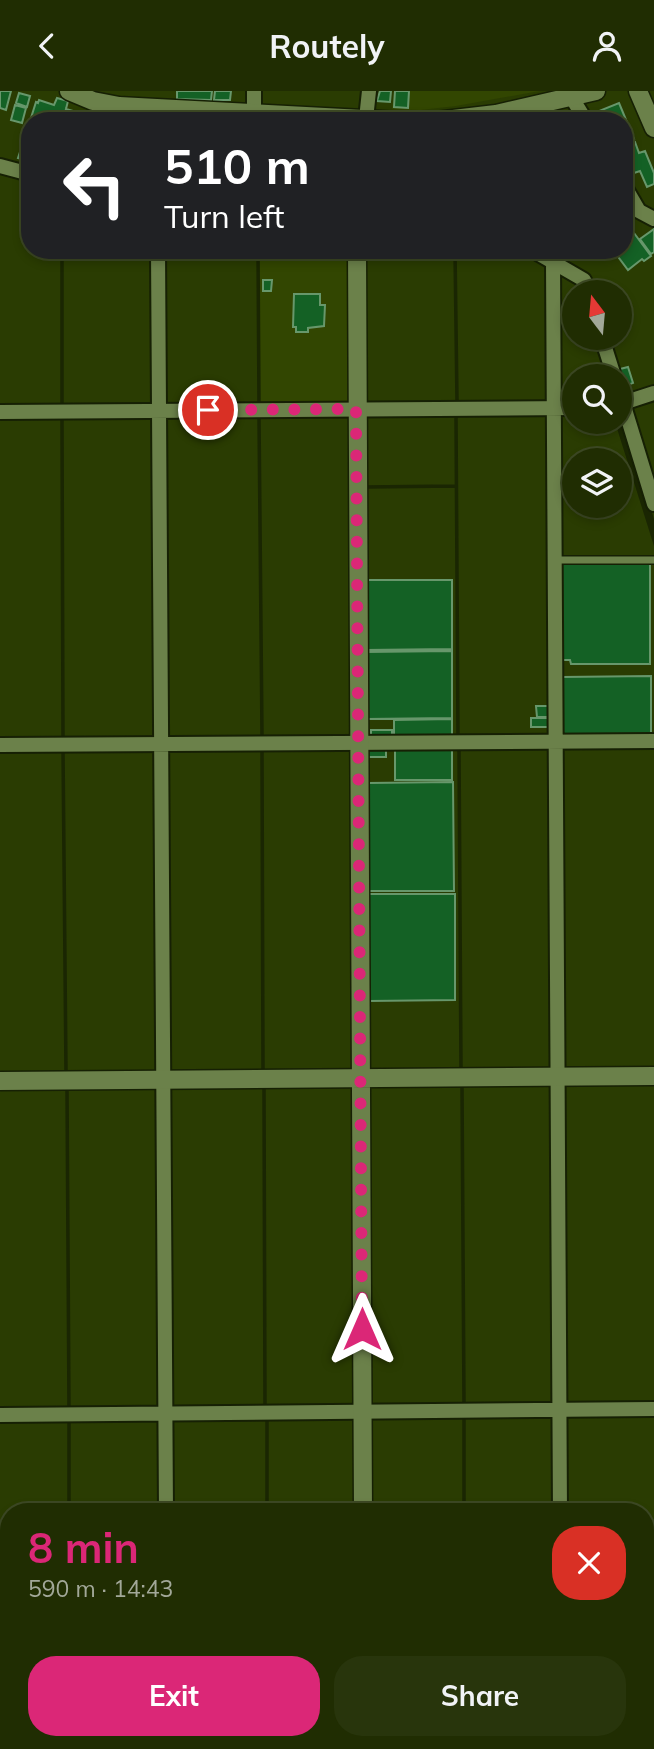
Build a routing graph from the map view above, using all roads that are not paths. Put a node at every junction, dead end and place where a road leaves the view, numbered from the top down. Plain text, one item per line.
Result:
1 (69, 91) edge
2 (254, 91) edge
3 (369, 91) edge
4 (596, 91) edge
5 (638, 91) edge
6 (569, 96) edge
7 (235, 112) edge
8 (254, 112) edge
9 (365, 112) edge
10 (504, 112) edge
11 (580, 112) edge
12 (654, 128) edge
13 (0, 166) edge
14 (21, 172) edge
15 (633, 201) edge
16 (654, 219) edge
17 (158, 259) edge
18 (357, 259) edge
19 (549, 259) edge
20 (553, 261) junction
21 (584, 280) edge
22 (654, 393) edge
23 (632, 398) edge
24 (554, 408) junction
25 (562, 408) edge
26 (356, 409) junction
27 (159, 410) junction
28 (0, 412) edge
29 (632, 434) edge
30 (654, 504) edge
31 (554, 560) junction
32 (654, 560) edge
33 (359, 741) junction
34 (555, 741) junction
35 (654, 741) edge
36 (160, 744) junction
37 (0, 745) edge
38 (654, 1076) edge
39 (558, 1077) junction
40 (360, 1078) junction
41 (163, 1080) junction
42 (0, 1081) edge
43 (654, 1409) edge
44 (559, 1411) junction
45 (362, 1412) junction
46 (166, 1413) junction
47 (0, 1415) edge
48 (166, 1503) edge
49 (363, 1503) edge
50 (560, 1503) edge

1 - 7 street
2 - 8 street
3 - 9 street
4 - 6 street
5 - 12 street
6 - 10 street
6 - 11 street
13 - 14 street
15 - 16 street
17 - 27 street
18 - 26 street
19 - 20 street
20 - 21 street
20 - 24 street
22 - 23 street
24 - 25 street
24 - 26 street
24 - 31 street
26 - 27 street
26 - 33 street
27 - 28 street
27 - 36 street
29 - 30 street
31 - 32 lane
31 - 34 street
33 - 34 street
33 - 36 street
33 - 40 street
34 - 35 street
34 - 39 street
36 - 37 street
36 - 41 street
38 - 39 street
39 - 40 street
39 - 44 street
40 - 41 street
40 - 45 street
41 - 42 street
41 - 46 street
43 - 44 street
44 - 45 street
44 - 50 street
45 - 46 street
45 - 49 street
46 - 47 street
46 - 48 street

